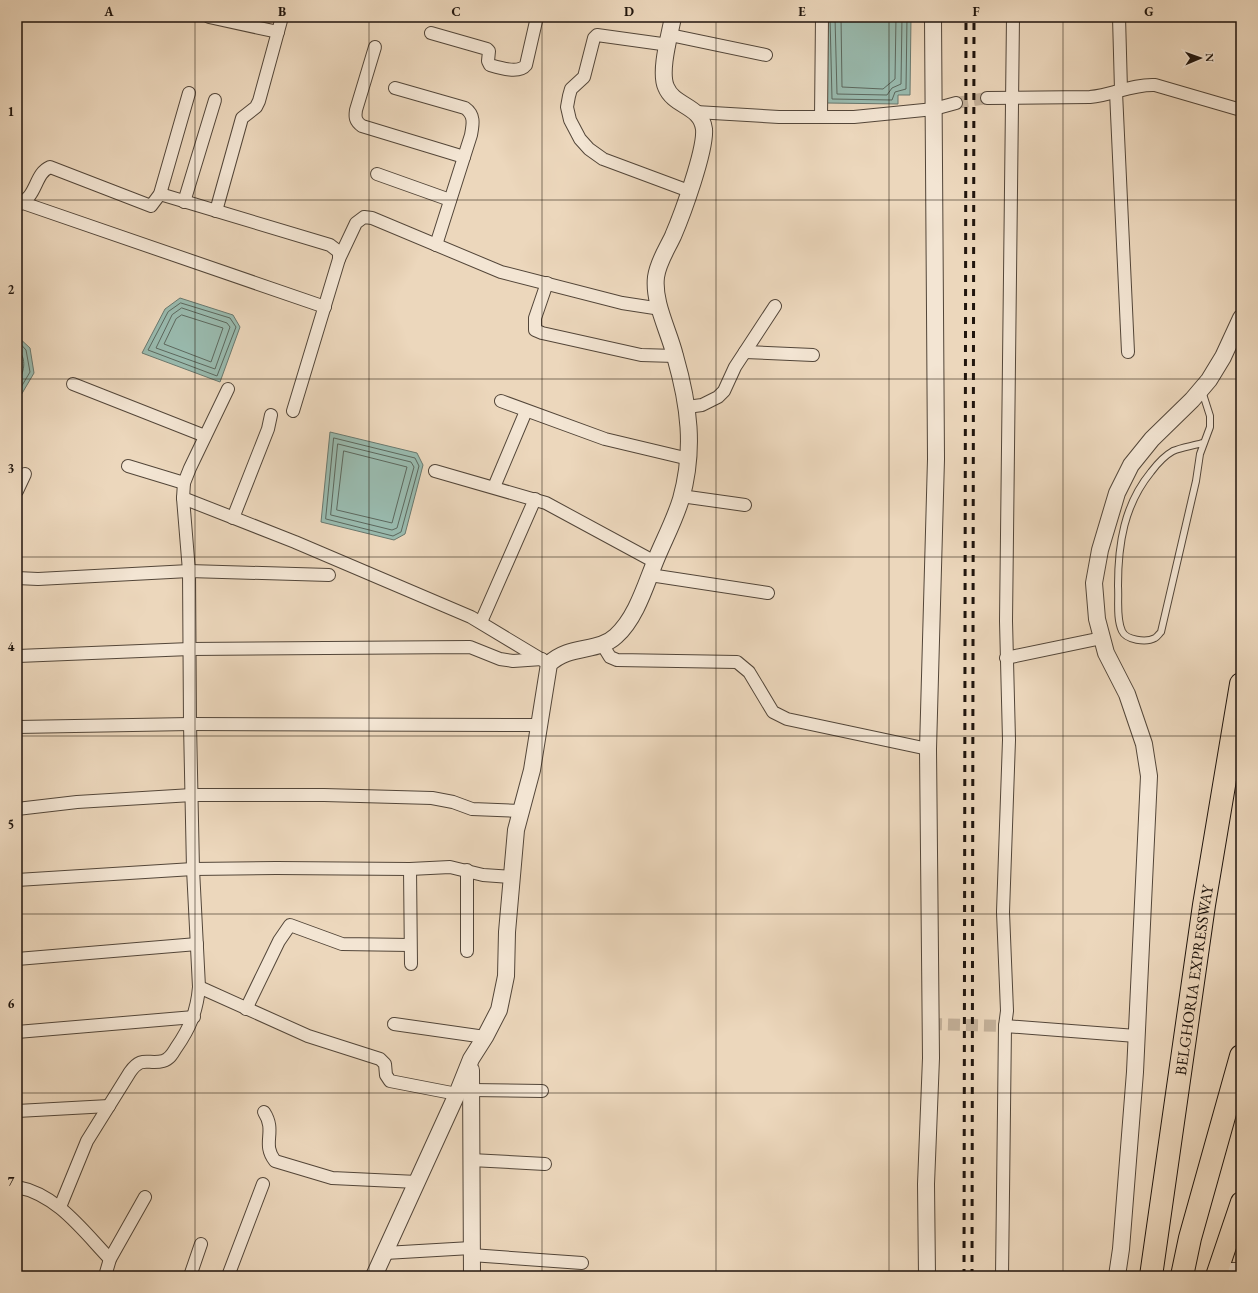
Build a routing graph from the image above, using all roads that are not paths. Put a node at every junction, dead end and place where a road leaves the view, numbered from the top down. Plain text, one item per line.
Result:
1 (209, 17) edge
2 (282, 17) edge
3 (537, 17) edge
4 (673, 17) edge
5 (822, 17) edge
6 (933, 17) edge
7 (1013, 17) edge
8 (1119, 17) edge
9 (243, 21) edge
10 (278, 32) junction
11 (431, 33) dead end
12 (670, 40) junction
13 (375, 47) dead end
14 (766, 55) dead end
15 (395, 88) dead end
16 (1119, 91) junction
17 (189, 93) dead end
18 (1010, 97) junction
19 (987, 98) tunnel mouth
20 (215, 100) dead end
21 (956, 103) tunnel mouth
22 (934, 109) junction
23 (1241, 110) edge
24 (696, 112) junction
25 (821, 117) junction
26 (464, 158) junction
27 (377, 174) dead end
28 (689, 191) junction
29 (160, 194) junction
30 (450, 200) junction
31 (184, 202) junction
32 (20, 204) edge
33 (216, 211) junction
34 (436, 245) junction
35 (339, 259) junction
36 (547, 284) junction
37 (775, 306) dead end
38 (325, 307) junction
39 (661, 309) junction
40 (1241, 318) edge
41 (745, 352) junction
42 (1128, 352) dead end
43 (813, 355) dead end
44 (675, 356) junction
45 (73, 384) dead end
46 (228, 389) dead end
47 (1201, 390) junction
48 (501, 401) dead end
49 (687, 407) junction
50 (293, 411) dead end
51 (526, 411) junction
52 (271, 415) dead end
53 (205, 436) junction
54 (1202, 443) junction
55 (689, 460) junction
56 (128, 466) dead end
57 (435, 471) dead end
58 (25, 474) dead end
59 (184, 483) junction
60 (494, 487) junction
61 (17, 491) edge
62 (681, 496) junction
63 (183, 498) junction
64 (536, 499) junction
65 (745, 505) dead end
66 (233, 518) junction
67 (652, 568) junction
68 (189, 571) junction
69 (329, 575) dead end
70 (17, 578) edge
71 (768, 593) dead end
72 (481, 622) junction
73 (1102, 638) junction
74 (602, 644) junction
75 (190, 649) junction
76 (18, 656) dead end
77 (1006, 658) junction
78 (545, 662) junction
79 (1241, 684) edge
80 (190, 724) junction
81 (540, 725) junction
82 (17, 727) edge
83 (928, 748) junction
84 (192, 795) junction
85 (17, 809) edge
86 (520, 811) junction
87 (193, 869) junction
88 (410, 869) junction
89 (467, 870) junction
90 (512, 877) junction
91 (17, 880) edge
92 (197, 944) junction
93 (410, 945) junction
94 (467, 950) dead end
95 (17, 959) edge
96 (410, 964) dead end
97 (199, 987) junction
98 (246, 1009) junction
99 (194, 1017) junction
100 (394, 1024) dead end
101 (1005, 1026) junction
102 (17, 1032) edge
103 (1136, 1036) junction
104 (485, 1038) junction
105 (1241, 1056) edge
106 (542, 1091) dead end
107 (464, 1092) junction
108 (109, 1106) junction
109 (17, 1111) edge
110 (264, 1112) dead end
111 (471, 1160) junction
112 (545, 1164) dead end
113 (417, 1182) junction
114 (263, 1184) dead end
115 (17, 1187) edge
116 (145, 1197) dead end
117 (1241, 1202) edge
118 (60, 1207) junction
119 (201, 1244) dead end
120 (471, 1251) junction
121 (385, 1253) junction
122 (110, 1259) junction
123 (582, 1263) dead end
124 (1241, 1269) edge
125 (1217, 1272) edge
126 (105, 1276) edge
127 (190, 1276) edge
128 (228, 1276) edge
129 (374, 1276) edge
130 (472, 1276) edge
131 (927, 1276) edge
132 (1002, 1276) edge
133 (1117, 1276) edge
134 (1151, 1276) edge
135 (1182, 1276) edge

1 - 9 street
2 - 10 street
3 - 11 street
4 - 12 street
5 - 25 street
6 - 22 street
7 - 18 street
8 - 16 street
9 - 10 street
10 - 33 street
12 - 14 street
12 - 24 street
12 - 28 street
13 - 26 street
15 - 26 street
16 - 18 street
16 - 23 street
16 - 42 street
17 - 29 street
18 - 19 street
18 - 77 street
20 - 31 street
21 - 22 street
22 - 25 street
22 - 83 street
24 - 25 street
24 - 28 street
26 - 30 street
27 - 30 street
28 - 39 street
29 - 31 street
29 - 32 street
30 - 34 street
31 - 33 street
32 - 38 street
33 - 35 street
34 - 35 street
34 - 36 street
35 - 38 street
36 - 39 street
36 - 44 street
37 - 41 street
38 - 50 street
39 - 44 street
40 - 47 street
41 - 43 street
41 - 49 street
44 - 49 street
45 - 53 street
46 - 53 street
47 - 54 lane
47 - 73 street
48 - 51 street
49 - 55 street
51 - 55 street
51 - 60 street
52 - 66 street
53 - 59 street
54 - 54 lane
55 - 62 street
56 - 59 street
57 - 60 street
58 - 61 street
59 - 63 street
60 - 64 street
62 - 65 street
62 - 67 street
63 - 66 street
63 - 68 street
64 - 67 street
64 - 72 street
66 - 72 street
67 - 71 street
67 - 74 street
68 - 69 street
68 - 70 street
68 - 75 street
72 - 78 street
73 - 77 street
73 - 103 street
74 - 78 street
74 - 83 street
75 - 76 street
75 - 78 street
75 - 80 street
77 - 101 street
78 - 81 street
79 - 134 highway, BELGHORIA EXPRESSWAY
80 - 81 street
80 - 82 street
80 - 84 street
81 - 86 street
83 - 131 street
84 - 85 street
84 - 86 street
84 - 87 street
86 - 90 street
87 - 88 street
87 - 91 street
87 - 92 street
88 - 89 street
88 - 93 street
89 - 90 street
89 - 94 street
90 - 104 street
92 - 95 street
92 - 97 street
93 - 96 street
93 - 98 street
97 - 98 street
97 - 99 street
98 - 107 street
99 - 102 street
99 - 108 street
100 - 104 street
101 - 103 street
101 - 132 street
103 - 133 street
104 - 107 street
105 - 135 highway
106 - 107 street
107 - 111 street
107 - 113 street
108 - 109 street
108 - 118 street
110 - 113 street
111 - 112 street
111 - 120 street
113 - 121 street
114 - 128 street
115 - 118 street
116 - 122 street
117 - 125 main road
118 - 122 street
119 - 127 street
120 - 121 street
120 - 123 street
120 - 130 street
121 - 129 street
122 - 126 street
124 - 125 street

